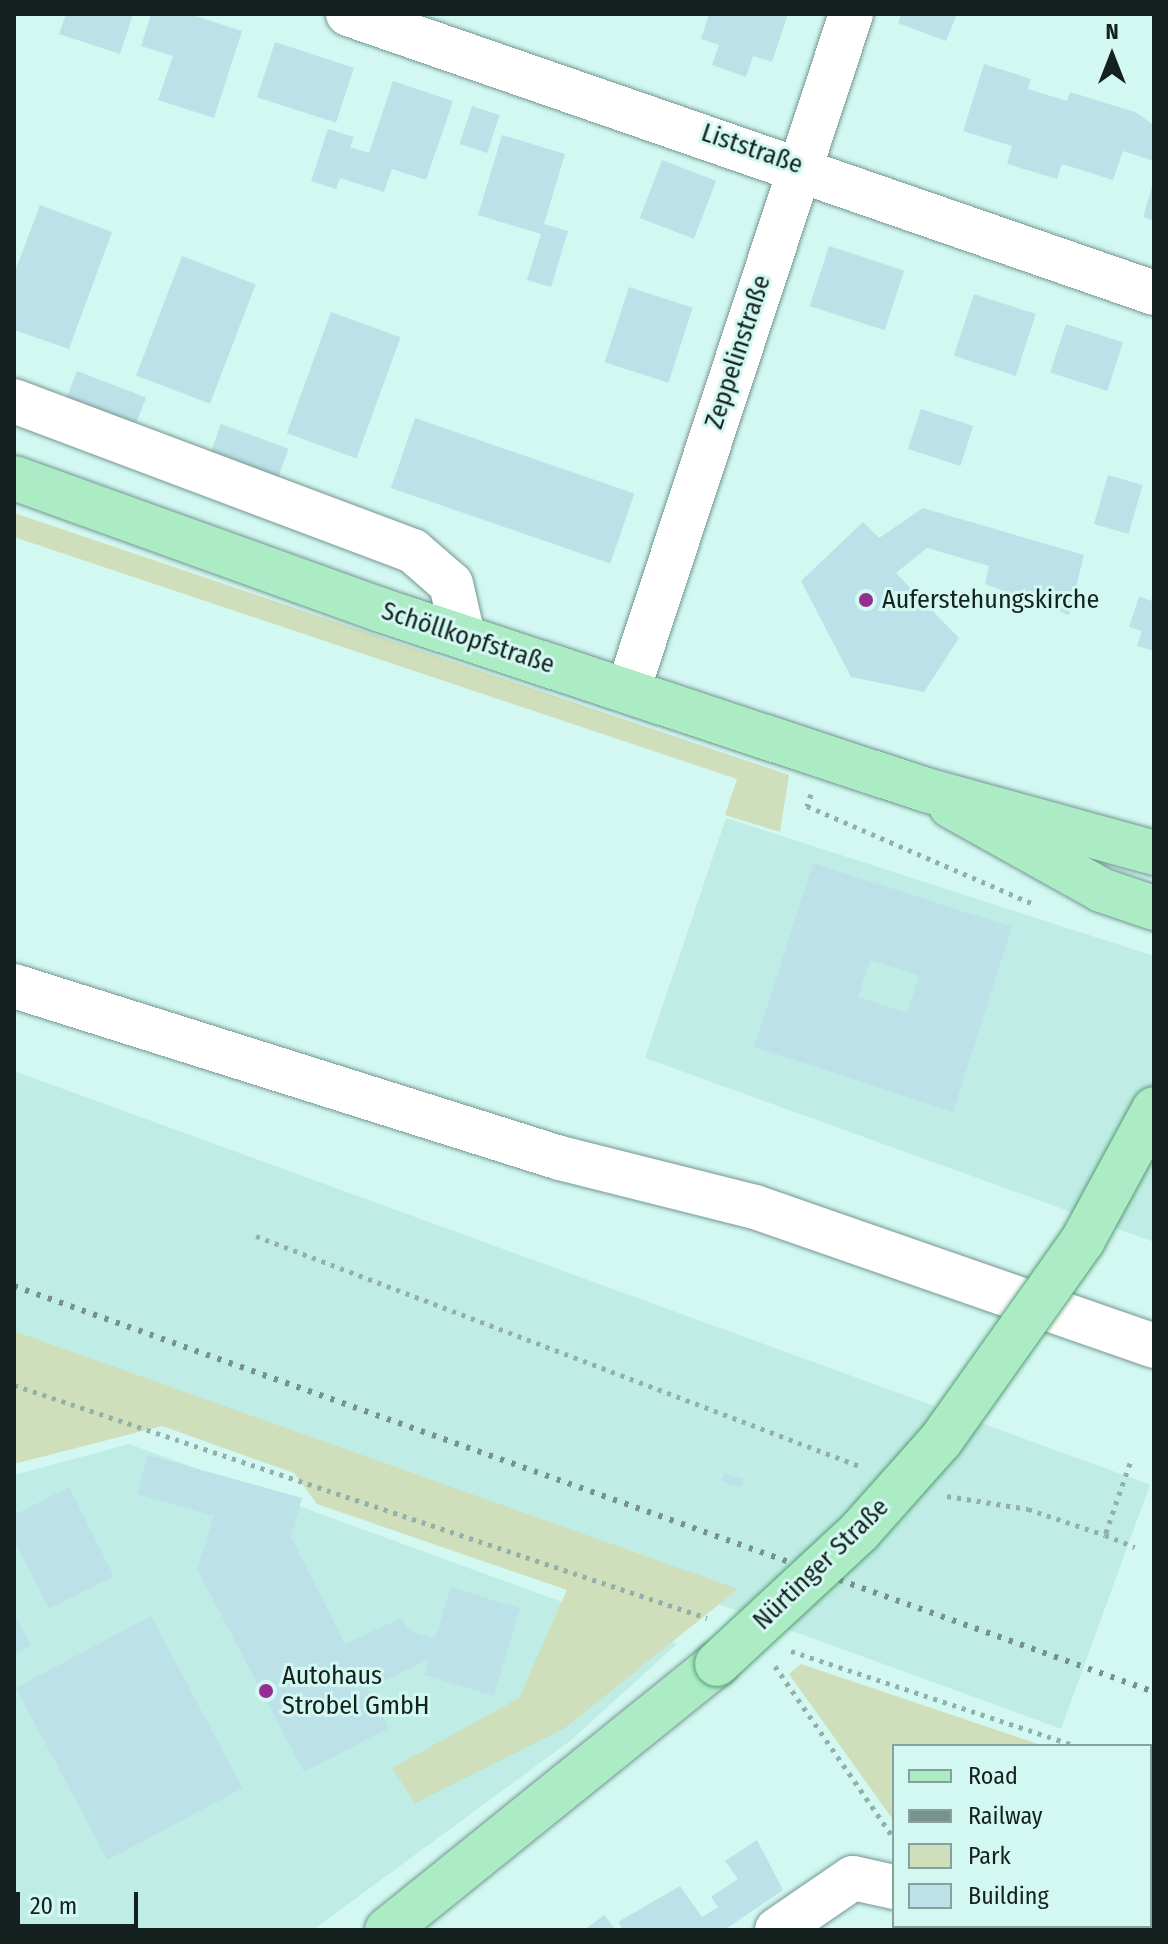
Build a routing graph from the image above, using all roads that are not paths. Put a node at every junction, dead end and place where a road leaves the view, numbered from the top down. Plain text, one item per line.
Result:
1 (851, 14) edge
2 (372, 18) edge
3 (798, 164) junction
4 (1154, 293) edge
5 (14, 401) edge
6 (14, 478) edge
7 (463, 636) junction
8 (628, 690) junction
9 (926, 790) junction
10 (1154, 853) edge
11 (1154, 908) edge
12 (14, 986) edge
13 (1154, 1109) edge
14 (1154, 1346) edge
15 (892, 1887) edge
16 (387, 1930) edge
17 (777, 1930) edge

1 - 3 street, Zeppelinstraße
2 - 3 street, Liststraße
3 - 4 street, Liststraße
3 - 8 street, Zeppelinstraße
5 - 7 street
6 - 7 main road, Schöllkopfstraße
7 - 8 main road, Schöllkopfstraße
8 - 9 main road, Schöllkopfstraße
9 - 10 main road, Schöllkopfstraße
9 - 11 main road, Schöllkopfstraße
12 - 14 street
13 - 16 main road, Nürtinger Straße, bridge
15 - 17 street

